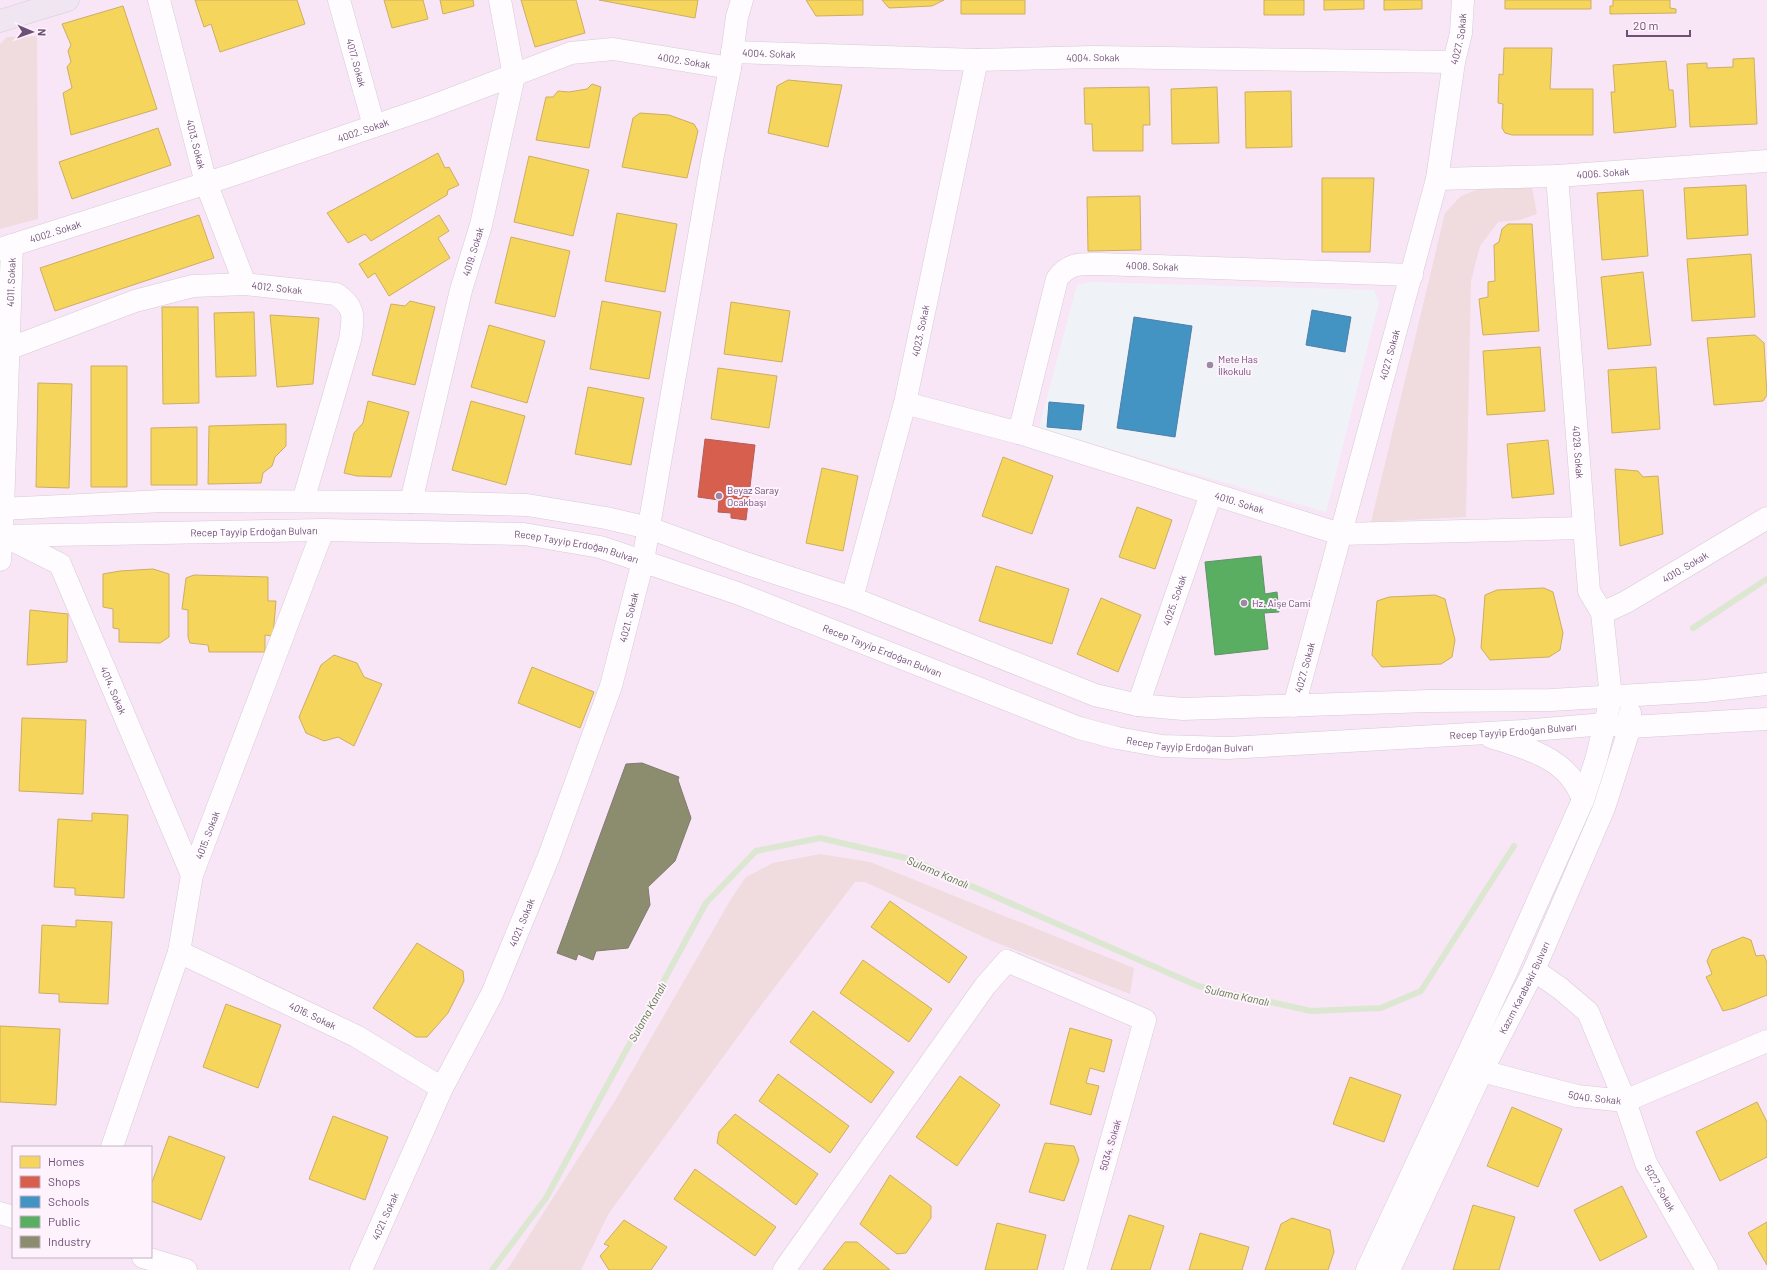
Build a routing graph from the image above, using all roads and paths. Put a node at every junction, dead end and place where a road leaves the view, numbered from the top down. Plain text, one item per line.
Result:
1 (68, 0) edge
2 (159, 0) edge
3 (339, 0) edge
4 (500, 0) edge
5 (1463, 0) edge
6 (738, 6) edge
7 (0, 21) edge
8 (731, 60) junction
9 (977, 60) junction
10 (1454, 62) junction
11 (514, 76) junction
12 (374, 126) junction
13 (1767, 161) edge
14 (1557, 176) junction
15 (1438, 179) junction
16 (206, 183) junction
17 (6, 247) edge
18 (1412, 275) junction
19 (245, 284) junction
20 (8, 349) junction
21 (905, 403) junction
22 (1019, 433) junction
23 (1211, 494) junction
24 (303, 501) junction
25 (411, 502) junction
26 (2, 509) edge
27 (1767, 518) edge
28 (649, 528) junction
29 (1583, 528) junction
30 (323, 530) junction
31 (1340, 534) junction
32 (1, 536) edge
33 (0, 560) edge
34 (643, 561) junction
35 (852, 598) junction
36 (1602, 613) junction
37 (1767, 684) edge
38 (1621, 696) junction
39 (1138, 705) junction
40 (1294, 706) junction
41 (1767, 719) edge
42 (1605, 724) junction
43 (1630, 727) junction
44 (1481, 733) junction
45 (1582, 800) junction
46 (192, 875) junction
47 (179, 952) junction
48 (1534, 970) junction
49 (1767, 1041) edge
50 (1460, 1070) junction
51 (1482, 1071) junction
52 (442, 1088) junction
53 (1625, 1101) junction
54 (112, 1146) edge
55 (0, 1213) edge
56 (12, 1217) edge
57 (145, 1258) edge
58 (186, 1270) edge
59 (361, 1270) edge
60 (784, 1270) edge
61 (1075, 1270) edge
62 (1368, 1270) edge
63 (1389, 1270) edge
64 (1707, 1270) edge

1 - 7 highway
2 - 16 street, 4013. Sokak
3 - 12 street, 4017. Sokak
4 - 11 street, 4019. Sokak
5 - 10 street, 4027. Sokak
6 - 8 street, 4021. Sokak
8 - 9 street, 4004. Sokak
8 - 11 street, 4002. Sokak
8 - 28 street, 4021. Sokak
9 - 10 street, 4004. Sokak
9 - 21 street, 4023. Sokak
10 - 15 street, 4027. Sokak
11 - 12 street, 4002. Sokak
11 - 25 street, 4019. Sokak
12 - 16 street, 4002. Sokak
13 - 14 street, 4006. Sokak
14 - 15 street, 4006. Sokak
14 - 29 street, 4029. Sokak
15 - 18 street, 4027. Sokak
16 - 17 street, 4002. Sokak
16 - 19 street, 4013. Sokak
17 - 20 street, 4011. Sokak
18 - 22 street, 4008. Sokak
18 - 31 street, 4027. Sokak
19 - 20 street, 4012. Sokak
19 - 24 street, 4012. Sokak
20 - 26 street, 4011. Sokak
21 - 22 street, 4010. Sokak
21 - 35 street, 4023. Sokak
22 - 23 street, 4010. Sokak
23 - 31 street, 4010. Sokak
23 - 39 street, 4025. Sokak
24 - 25 street
24 - 26 street
25 - 28 street
26 - 32 street, 4011. Sokak
27 - 36 street, 4010. Sokak
28 - 34 street, 4021. Sokak
28 - 35 street
29 - 31 street, 4010. Sokak
29 - 36 street, 4029. Sokak
30 - 32 street, Recep Tayyip Erdoğan Bulvarı
30 - 34 street, Recep Tayyip Erdoğan Bulvarı
30 - 46 street, 4015. Sokak
31 - 40 street, 4027. Sokak
32 - 33 street, 4011. Sokak
32 - 46 street, 4014. Sokak
34 - 44 street, Recep Tayyip Erdoğan Bulvarı
34 - 52 street, 4021. Sokak
35 - 39 street
36 - 38 street, 4029. Sokak
37 - 38 street
38 - 40 street
38 - 42 street, 4029. Sokak
38 - 43 street, Kazım Karabekir Bulvarı
39 - 40 street
41 - 43 street, Recep Tayyip Erdoğan Bulvarı
42 - 43 street, Recep Tayyip Erdoğan Bulvarı
42 - 44 street, Recep Tayyip Erdoğan Bulvarı
42 - 45 street
43 - 48 street, Kazım Karabekir Bulvarı
44 - 45 street
45 - 50 street
46 - 47 street, 4015. Sokak
47 - 52 street, 4016. Sokak
47 - 54 street, 4015. Sokak
48 - 51 street, Kazım Karabekir Bulvarı
48 - 53 street, 5027. Sokak
49 - 53 street, 5040. Sokak
50 - 51 street, 5040. Sokak
50 - 62 street
51 - 53 street, 5040. Sokak
51 - 63 street, Kazım Karabekir Bulvarı
52 - 59 street, 4021. Sokak
53 - 64 street, 5027. Sokak
55 - 56 street
57 - 58 street
60 - 61 street, 5034. Sokak

